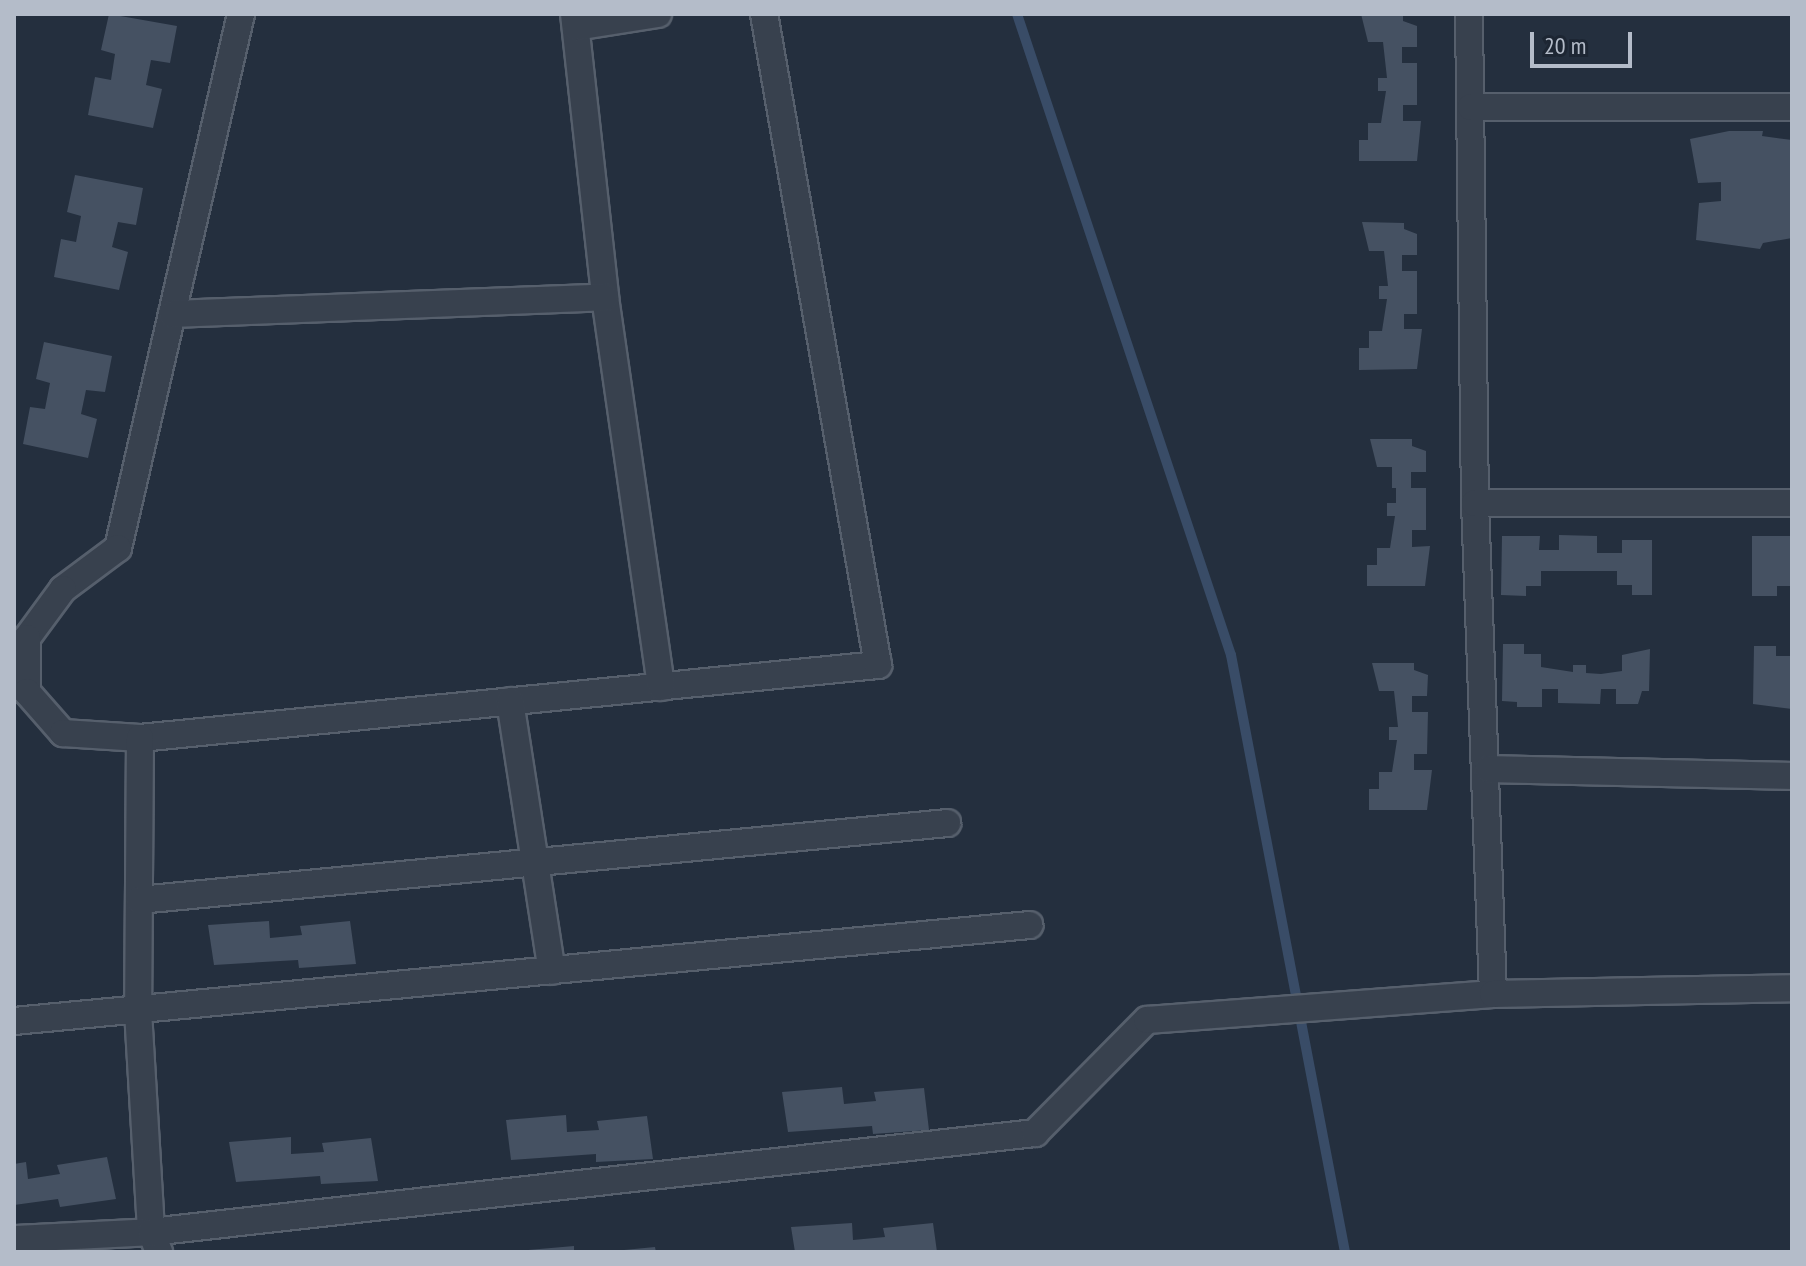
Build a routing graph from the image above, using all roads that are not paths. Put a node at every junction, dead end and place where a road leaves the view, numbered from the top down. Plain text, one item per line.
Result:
1 (241, 14) edge
2 (658, 14) edge
3 (764, 14) edge
4 (1469, 14) edge
5 (575, 21) edge
6 (1471, 107) junction
7 (1792, 107) edge
8 (605, 297) junction
9 (172, 314) junction
10 (1475, 503) junction
11 (1792, 503) edge
12 (661, 687) junction
13 (510, 701) junction
14 (140, 738) junction
15 (1488, 769) junction
16 (1792, 776) edge
17 (947, 823) dead end
18 (534, 862) junction
19 (139, 900) junction
20 (1029, 925) dead end
21 (552, 971) junction
22 (1792, 988) edge
23 (1493, 994) junction
24 (138, 1011) junction
25 (14, 1021) edge
26 (14, 1239) edge
27 (155, 1242) edge

1 - 9 street
2 - 5 street
3 - 12 street
4 - 6 street
5 - 8 street
6 - 7 street
6 - 10 street
8 - 9 street
8 - 12 street
9 - 14 street
10 - 11 street
10 - 15 street
12 - 13 street
13 - 14 street
13 - 18 street
14 - 19 street
15 - 16 street
15 - 23 street
17 - 18 street
18 - 19 street
18 - 21 street
19 - 24 street
20 - 21 street
21 - 24 street
22 - 23 street
23 - 27 street
24 - 25 street
24 - 27 street
26 - 27 street

